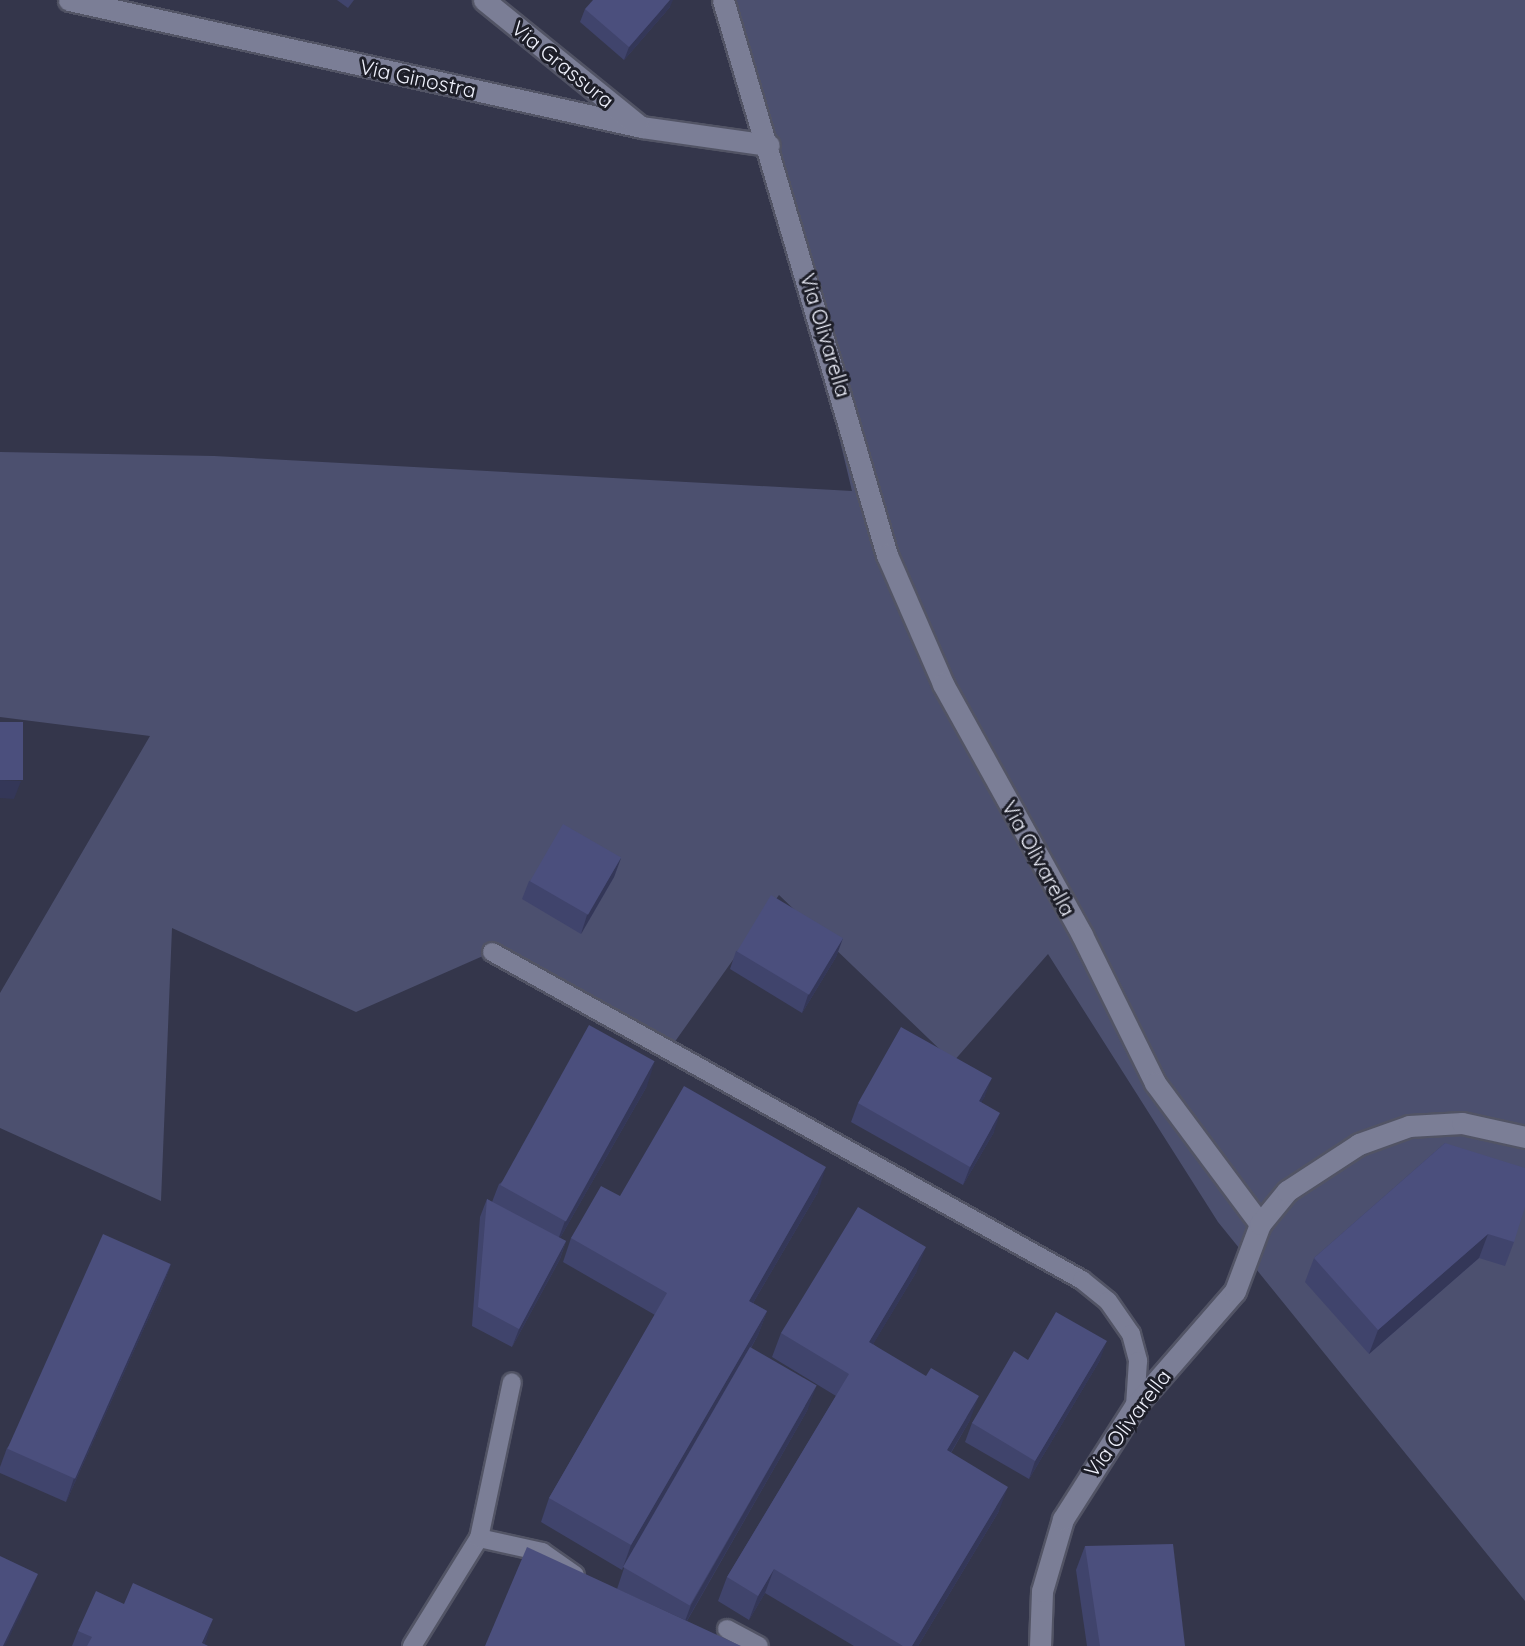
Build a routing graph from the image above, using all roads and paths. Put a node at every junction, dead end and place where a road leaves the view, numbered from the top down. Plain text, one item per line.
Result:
1 (69, 0) edge
2 (484, 0) edge
3 (723, 0) edge
4 (642, 127) junction
5 (769, 145) junction
6 (492, 951) dead end
7 (1525, 1137) edge
8 (1260, 1224) junction
9 (512, 1382) dead end
10 (1135, 1406) junction
11 (478, 1538) junction
12 (594, 1590) edge
13 (727, 1629) dead end
14 (412, 1646) edge
15 (759, 1646) edge
16 (1040, 1646) edge

1 - 4 street, Via Ginostra
2 - 4 street, Via Grassura
3 - 5 street, Via Olivarella
4 - 5 street, Via Ginostra
5 - 8 street, Via Olivarella
6 - 10 lane
7 - 8 street
8 - 10 street, Via Olivarella
9 - 11 lane
10 - 16 street, Via Olivarella
11 - 12 lane
11 - 14 lane
13 - 15 lane

